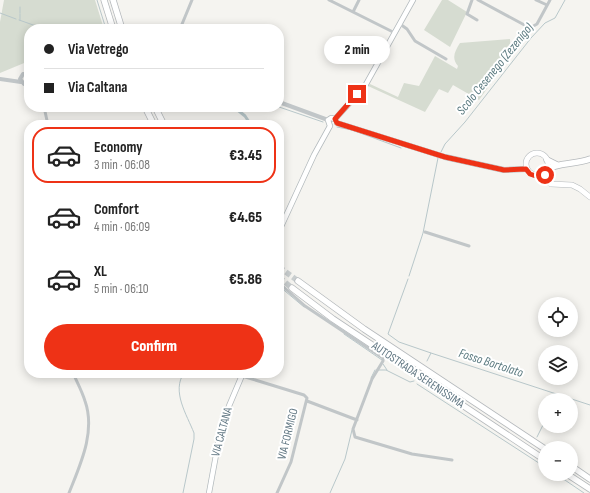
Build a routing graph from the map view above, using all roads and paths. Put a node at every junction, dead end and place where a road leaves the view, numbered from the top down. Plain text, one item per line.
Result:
1 (104, 0) edge
2 (112, 0) edge
3 (192, 0) edge
4 (331, 0) edge
5 (358, 0) edge
6 (413, 0) edge
7 (472, 0) edge
8 (478, 0) edge
9 (536, 0) edge
10 (550, 0) edge
11 (547, 5) junction
12 (353, 12) junction
13 (477, 20) dead end
14 (111, 24) edge
15 (120, 24) edge
16 (182, 24) edge
17 (400, 24) junction
18 (395, 33) junction
19 (446, 59) dead end
20 (24, 74) edge
21 (21, 76) junction
22 (0, 79) edge
23 (8, 79) junction
24 (24, 81) edge
25 (24, 83) edge
26 (284, 104) edge
27 (328, 120) junction
28 (336, 121) junction
29 (330, 126) junction
30 (590, 159) edge
31 (547, 160) junction
32 (557, 165) junction
33 (526, 169) junction
34 (546, 170) junction
35 (534, 175) junction
36 (546, 182) junction
37 (589, 195) edge
38 (284, 220) edge
39 (425, 232) dead end
40 (469, 246) dead end
41 (298, 282) tunnel mouth
42 (284, 288) edge
43 (292, 288) tunnel mouth
44 (75, 378) edge
45 (241, 378) edge
46 (255, 378) edge
47 (307, 401) junction
48 (355, 420) junction
49 (538, 444) edge
50 (538, 455) edge
51 (452, 460) dead end
52 (578, 471) edge
53 (590, 479) edge
54 (578, 481) edge
55 (590, 489) edge
56 (69, 493) edge
57 (209, 493) edge
58 (277, 493) edge

1 - 14 highway
2 - 15 highway
3 - 16 street
4 - 12 street
5 - 12 street
6 - 17 main road
7 - 13 street
8 - 11 street
9 - 11 street
10 - 11 street
12 - 18 street
17 - 18 main road
17 - 19 street
18 - 28 main road
20 - 21 street
21 - 23 street
21 - 24 street
22 - 23 street
23 - 25 street
26 - 27 street
27 - 28 main road
27 - 29 main road
28 - 29 main road
28 - 33 main road
29 - 38 main road
30 - 32 highway
31 - 32 highway
31 - 33 main road
31 - 34 main road
32 - 34 highway
33 - 35 main road
34 - 35 main road
34 - 36 main road
35 - 36 main road
36 - 37 main road
39 - 40 street
41 - 49 highway, AUTOSTRADA SERENISSIMA
42 - 48 street
43 - 50 highway, AUTOSTRADA SERENISSIMA
44 - 56 street
45 - 57 main road, VIA CALTANA
46 - 47 street, VIA FORMIGO
47 - 48 street
47 - 58 street, VIA FORMIGO
48 - 51 street
52 - 53 highway
54 - 55 highway

